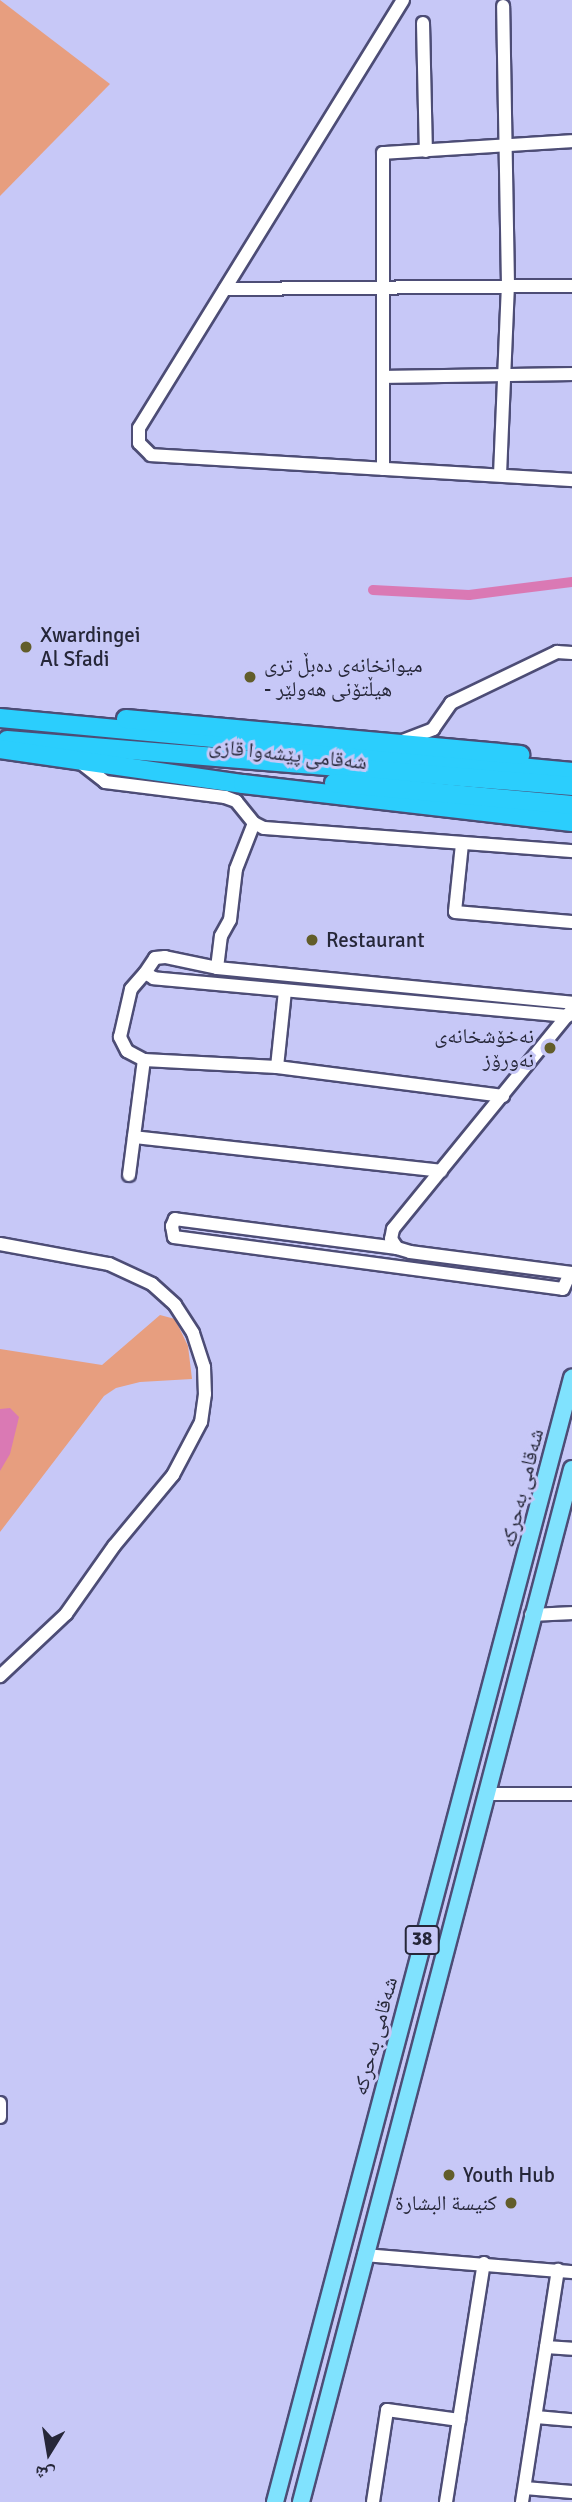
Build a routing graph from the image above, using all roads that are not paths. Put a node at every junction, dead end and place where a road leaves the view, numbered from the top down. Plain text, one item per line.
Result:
1 (402, 0) edge
2 (503, 6) dead end
3 (423, 23) dead end
4 (572, 141) edge
5 (504, 147) junction
6 (426, 151) junction
7 (382, 284) junction
8 (508, 285) junction
9 (572, 286) edge
10 (225, 289) junction
11 (572, 374) edge
12 (505, 376) junction
13 (385, 377) junction
14 (383, 468) junction
15 (500, 475) junction
16 (572, 480) edge
17 (572, 653) edge
18 (0, 710) edge
19 (0, 718) edge
20 (0, 740) edge
21 (397, 743) junction
22 (0, 748) edge
23 (572, 761) edge
24 (81, 763) junction
25 (572, 772) edge
26 (572, 786) edge
27 (572, 805) edge
28 (572, 822) edge
29 (254, 824) junction
30 (462, 844) junction
31 (572, 851) edge
32 (572, 922) edge
33 (217, 968) junction
34 (145, 973) junction
35 (285, 991) junction
36 (572, 1003) edge
37 (570, 1012) edge
38 (144, 1060) junction
39 (276, 1068) junction
40 (503, 1096) junction
41 (134, 1137) junction
42 (442, 1171) junction
43 (129, 1175) dead end
44 (0, 1244) edge
45 (397, 1248) junction
46 (571, 1273) edge
47 (572, 1378) edge
48 (572, 1469) edge
49 (572, 1614) edge
50 (531, 1615) junction
51 (0, 1676) edge
52 (486, 1794) junction
53 (572, 1794) edge
54 (0, 2103) edge
55 (0, 2117) edge
56 (364, 2255) junction
57 (484, 2263) junction
58 (558, 2270) junction
59 (572, 2272) edge
60 (546, 2347) junction
61 (572, 2348) edge
62 (536, 2417) junction
63 (459, 2420) junction
64 (572, 2420) edge
65 (525, 2488) junction
66 (572, 2492) edge
67 (275, 2502) edge
68 (300, 2502) edge
69 (373, 2502) edge
70 (446, 2502) edge
71 (522, 2502) edge

1 - 10 street
2 - 5 street
3 - 6 street
4 - 5 street
5 - 6 street
5 - 8 street
6 - 7 street
7 - 8 street
7 - 10 street
7 - 13 street
8 - 9 street
8 - 12 street
10 - 14 street
11 - 12 street
12 - 13 street
12 - 15 street
13 - 14 street
14 - 15 street
15 - 16 street
17 - 21 street
18 - 21 highway, شەقامی پێشەوا قازی
19 - 25 highway, شەقامی پێشەوا قازی
20 - 26 highway, شەقامی پێشەوا قازی
21 - 23 highway, شەقامی پێشەوا قازی
22 - 24 highway
22 - 27 highway, شەقامی پێشەوا قازی
24 - 28 highway
24 - 29 street
29 - 30 street
29 - 33 street
30 - 31 street
30 - 32 street
33 - 34 street
33 - 36 street
34 - 35 street
34 - 38 street
35 - 37 street
35 - 39 street
37 - 40 street
38 - 39 street
38 - 41 street
39 - 40 street
40 - 42 street
41 - 42 street
41 - 43 street
42 - 45 street
44 - 51 street
45 - 46 street
45 - 46 street
47 - 67 main road, شەقامی بەحرکە / 38
48 - 50 main road, شەقامی بەحرکە / 38
49 - 50 street
50 - 52 main road, شەقامی بەحرکە / 38
52 - 53 street
52 - 56 main road, شەقامی بەحرکە / 38
54 - 55 street
56 - 57 street
56 - 68 main road, شەقامی بەحرکە / 38
57 - 58 street
57 - 63 street
58 - 59 street
58 - 60 street
60 - 61 street
60 - 62 street
62 - 64 street
62 - 65 street
63 - 69 street
63 - 70 street
65 - 66 street
65 - 71 street

